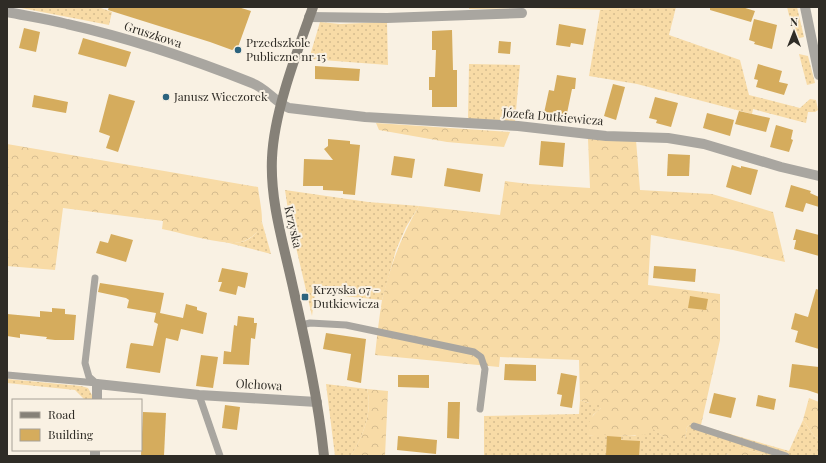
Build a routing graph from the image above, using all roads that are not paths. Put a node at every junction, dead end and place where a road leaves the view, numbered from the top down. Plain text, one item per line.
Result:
1 (313, 7) edge
2 (805, 7) edge
3 (7, 12) edge
4 (522, 13) dead end
5 (309, 17) junction
6 (819, 75) edge
7 (282, 105) junction
8 (819, 176) edge
9 (96, 278) dead end
10 (302, 325) junction
11 (7, 374) edge
12 (97, 384) junction
13 (199, 395) junction
14 (97, 399) edge
15 (317, 402) junction
16 (480, 409) dead end
17 (694, 426) dead end
18 (220, 456) edge
19 (324, 456) edge
20 (786, 456) edge

1 - 5 street, Krzyska
2 - 6 street
3 - 7 street, Gruszkowa
4 - 5 street
5 - 7 street, Krzyska
7 - 8 street, Józefa Dutkiewicza
7 - 10 street, Krzyska
9 - 12 lane
10 - 15 street, Krzyska
10 - 16 lane
11 - 12 lane, Olchowa
12 - 13 street, Olchowa
12 - 14 street
13 - 15 street, Olchowa
13 - 18 lane
15 - 19 street, Krzyska
17 - 20 lane

